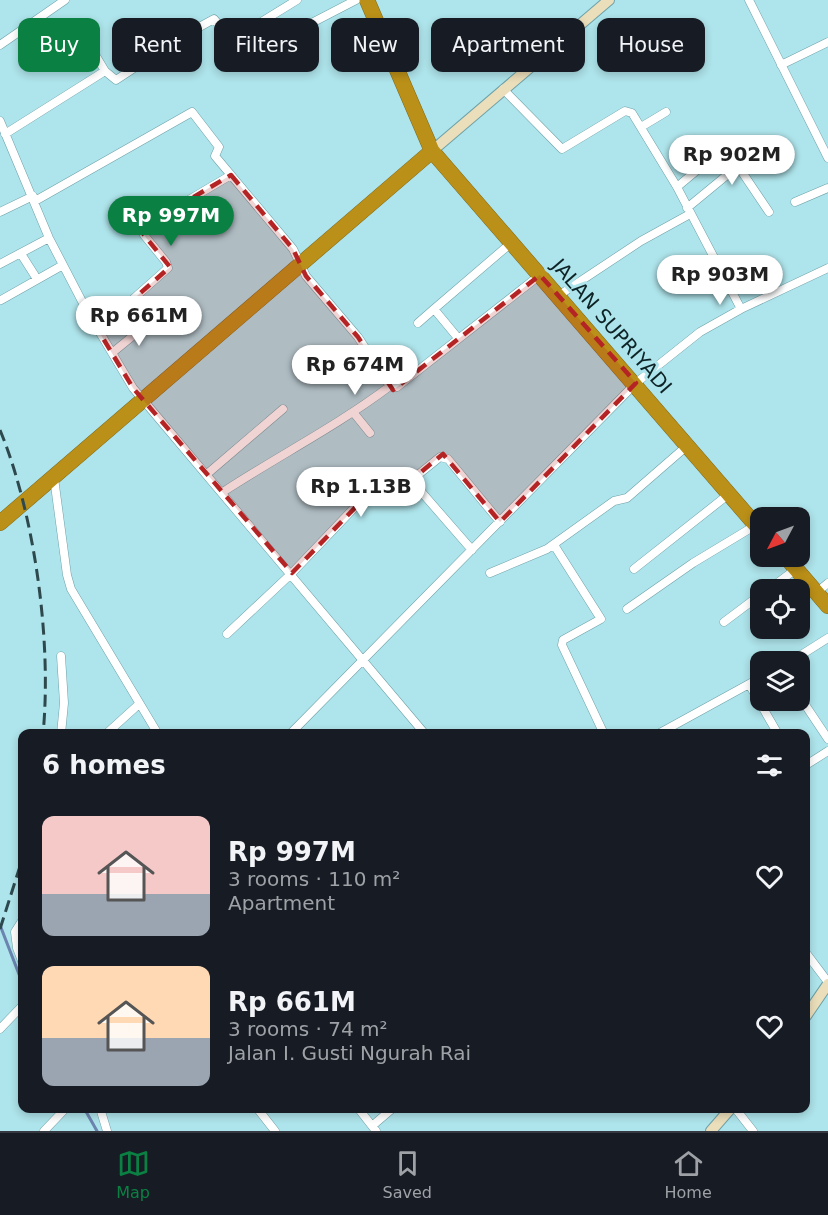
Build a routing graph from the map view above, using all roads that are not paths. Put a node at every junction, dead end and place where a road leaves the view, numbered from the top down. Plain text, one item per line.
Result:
1 (65, 0) edge
2 (297, 0) edge
3 (356, 0) edge
4 (368, 0) edge
5 (609, 0) edge
6 (749, 0) edge
7 (319, 19) edge
8 (828, 42) edge
9 (0, 45) edge
10 (100, 63) edge
11 (781, 65) junction
12 (105, 71) junction
13 (503, 89) junction
14 (666, 112) dead end
15 (0, 121) edge
16 (642, 128) junction
17 (5, 134) junction
18 (432, 151) junction
19 (828, 158) edge
20 (708, 161) dead end
21 (231, 175) junction
22 (677, 187) junction
23 (828, 188) edge
24 (34, 199) junction
25 (795, 202) dead end
26 (689, 211) junction
27 (0, 212) edge
28 (769, 212) dead end
29 (49, 238) junction
30 (511, 243) junction
31 (23, 257) dead end
32 (0, 264) edge
33 (300, 264) junction
34 (63, 265) junction
35 (828, 268) edge
36 (540, 275) junction
37 (37, 279) junction
38 (558, 296) junction
39 (1, 300) edge
40 (434, 309) junction
41 (741, 309) junction
42 (150, 321) dead end
43 (418, 323) dead end
44 (98, 330) junction
45 (458, 338) junction
46 (112, 353) junction
47 (636, 383) junction
48 (390, 386) junction
49 (143, 400) junction
50 (283, 409) dead end
51 (353, 412) junction
52 (370, 433) dead end
53 (688, 445) junction
54 (207, 474) junction
55 (411, 480) junction
56 (50, 481) junction
57 (223, 492) junction
58 (729, 494) junction
59 (750, 518) edge
60 (1, 521) edge
61 (500, 522) junction
62 (750, 531) edge
63 (554, 545) junction
64 (472, 550) junction
65 (634, 568) dead end
66 (796, 569) joint
67 (292, 573) junction
68 (490, 573) dead end
69 (783, 579) edge
70 (822, 588) edge
71 (750, 602) edge
72 (828, 606) edge
73 (627, 609) dead end
74 (724, 622) dead end
75 (227, 634) dead end
76 (828, 639) edge
77 (808, 651) edge
78 (61, 656) dead end
79 (363, 658) junction
80 (749, 684) joint
81 (138, 705) junction
82 (809, 711) edge
83 (61, 729) edge
84 (112, 729) edge
85 (155, 729) edge
86 (296, 729) edge
87 (421, 729) edge
88 (602, 729) edge
89 (673, 729) edge
90 (775, 729) edge
91 (828, 739) edge
92 (828, 751) edge
93 (810, 762) edge
94 (18, 927) edge
95 (18, 951) edge
96 (810, 958) edge
97 (828, 983) edge
98 (18, 1010) edge
99 (810, 1010) edge
100 (0, 1029) edge
101 (61, 1113) edge
102 (102, 1113) edge
103 (260, 1113) edge
104 (362, 1113) edge
105 (388, 1113) edge
106 (728, 1113) edge
107 (737, 1113) edge
108 (374, 1129) edge
109 (44, 1131) edge
110 (107, 1131) edge
111 (275, 1131) edge
112 (711, 1131) edge
113 (753, 1131) edge

1 - 9 street
2 - 12 street
3 - 7 street
4 - 18 highway, JALAN SUPRIYADI
5 - 13 main road
6 - 11 street
8 - 11 street
10 - 12 street
11 - 19 street
12 - 17 street
13 - 16 street
13 - 18 main road
14 - 16 street
15 - 17 street
16 - 22 street
17 - 24 street
18 - 30 highway, JALAN SUPRIYADI
18 - 33 highway
20 - 22 street
21 - 24 street
21 - 33 street
21 - 44 street
22 - 26 street
23 - 25 street
24 - 27 street
24 - 29 street
26 - 28 street
26 - 38 street
26 - 41 street
29 - 32 street
29 - 34 street
30 - 36 highway, JALAN SUPRIYADI
30 - 40 street
31 - 37 street
33 - 48 street
33 - 49 highway
34 - 37 street
34 - 44 street
35 - 41 street
36 - 38 highway, JALAN SUPRIYADI
36 - 45 street
37 - 39 street
38 - 47 highway, JALAN SUPRIYADI
40 - 43 street
40 - 45 street
41 - 47 street
42 - 46 street
44 - 46 street
45 - 48 street
46 - 49 street
47 - 53 highway, JALAN SUPRIYADI
47 - 61 street
48 - 51 street
49 - 54 street
49 - 56 highway
50 - 54 street
51 - 52 street
51 - 57 street
53 - 58 highway, JALAN SUPRIYADI
53 - 63 street
54 - 57 street
55 - 61 street
55 - 64 street
55 - 67 street
56 - 60 highway
56 - 81 street
57 - 67 street
58 - 59 highway, JALAN SUPRIYADI
58 - 65 street
61 - 64 street
62 - 73 street
63 - 68 street
63 - 88 street
64 - 79 street
66 - 69 street
66 - 70 highway
67 - 75 street
67 - 79 street
70 - 72 highway
71 - 74 street
76 - 77 street
78 - 83 street
79 - 86 street
79 - 87 street
80 - 89 street
80 - 90 street
81 - 84 street
81 - 85 street
82 - 91 street
92 - 93 street
94 - 95 street
96 - 97 street
97 - 99 main road
98 - 100 street
101 - 109 street
102 - 110 street
103 - 111 street
104 - 108 street
105 - 108 street
106 - 112 main road
107 - 113 street

